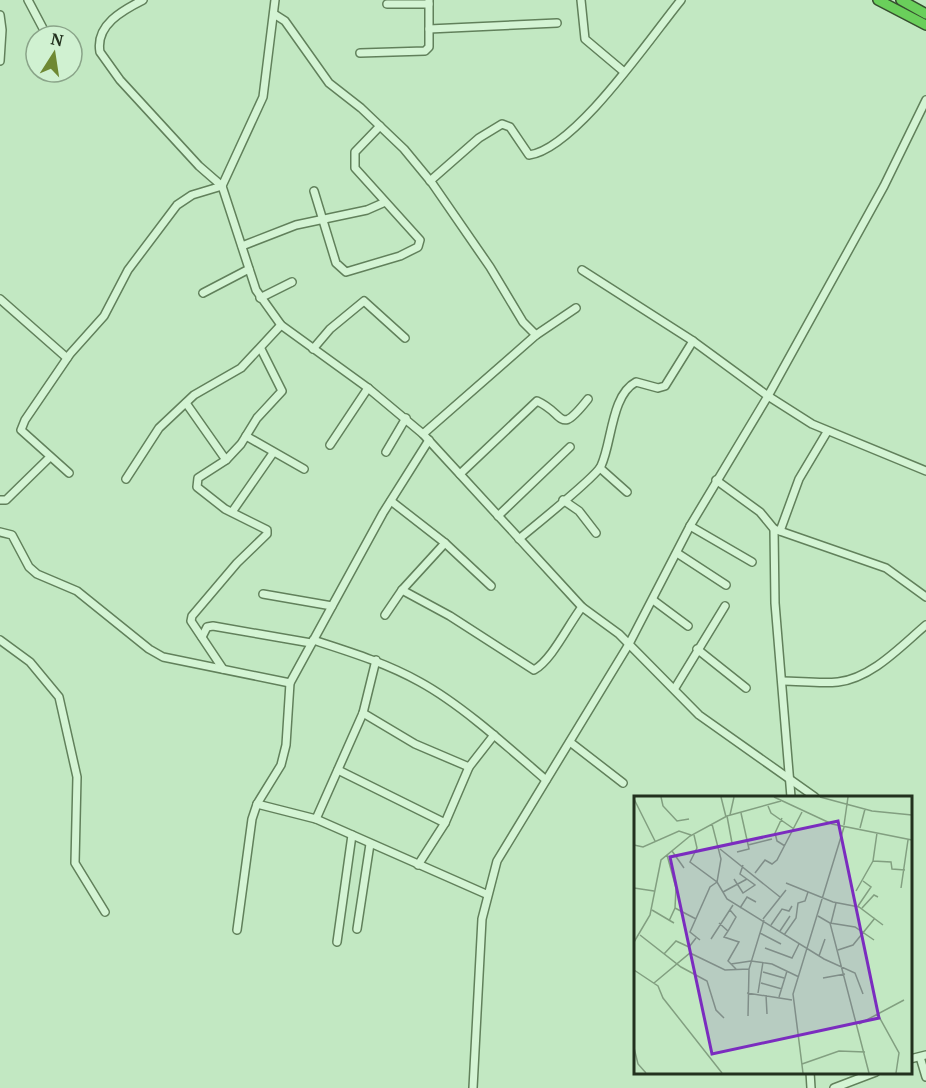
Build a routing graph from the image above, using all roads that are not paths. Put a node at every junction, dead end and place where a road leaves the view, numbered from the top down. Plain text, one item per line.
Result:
1 (28, 0) edge
2 (143, 0) edge
3 (275, 0) edge
4 (581, 0) edge
5 (681, 0) edge
6 (878, 0) edge
7 (901, 0) edge
8 (429, 2) edge
9 (387, 4) dead end
10 (274, 14) junction
11 (926, 14) edge
12 (0, 15) edge
13 (557, 23) dead end
14 (41, 24) edge
15 (926, 25) edge
16 (429, 29) junction
17 (360, 53) dead end
18 (0, 61) edge
19 (623, 71) junction
20 (926, 100) edge
21 (380, 126) junction
22 (430, 181) junction
23 (222, 186) junction
24 (314, 191) dead end
25 (383, 203) junction
26 (322, 219) junction
27 (242, 246) junction
28 (249, 269) junction
29 (582, 270) dead end
30 (292, 282) dead end
31 (203, 293) dead end
32 (260, 298) junction
33 (0, 299) edge
34 (576, 308) dead end
35 (281, 325) junction
36 (536, 335) junction
37 (405, 338) dead end
38 (693, 341) junction
39 (261, 349) junction
40 (313, 350) junction
41 (67, 358) junction
42 (368, 388) junction
43 (768, 396) junction
44 (588, 399) dead end
45 (186, 403) junction
46 (406, 418) junction
47 (827, 432) junction
48 (423, 434) junction
49 (246, 436) junction
50 (429, 440) junction
51 (330, 445) dead end
52 (570, 447) dead end
53 (386, 452) dead end
54 (273, 453) junction
55 (50, 457) junction
56 (226, 460) junction
57 (600, 468) junction
58 (304, 469) dead end
59 (926, 471) edge
60 (69, 473) dead end
61 (460, 474) junction
62 (126, 479) dead end
63 (716, 480) junction
64 (627, 492) dead end
65 (0, 500) edge
66 (564, 500) junction
67 (391, 501) junction
68 (232, 512) junction
69 (498, 516) junction
70 (690, 526) junction
71 (777, 530) junction
72 (0, 532) edge
73 (596, 533) dead end
74 (519, 540) junction
75 (445, 543) junction
76 (677, 553) junction
77 (752, 562) dead end
78 (491, 585) dead end
79 (726, 585) dead end
80 (402, 590) junction
81 (263, 594) dead end
82 (926, 597) edge
83 (653, 600) junction
84 (332, 606) junction
85 (725, 606) dead end
86 (582, 607) junction
87 (385, 615) dead end
88 (926, 625) edge
89 (688, 626) dead end
90 (202, 637) junction
91 (0, 640) edge
92 (312, 641) junction
93 (629, 644) junction
94 (697, 650) junction
95 (376, 660) junction
96 (223, 669) junction
97 (782, 681) junction
98 (290, 683) junction
99 (675, 688) junction
100 (747, 688) dead end
101 (363, 713) junction
102 (494, 735) junction
103 (570, 742) junction
104 (469, 767) junction
105 (338, 770) junction
106 (546, 780) junction
107 (790, 780) junction
108 (623, 783) dead end
109 (791, 796) edge
110 (814, 796) edge
111 (257, 804) junction
112 (316, 819) junction
113 (445, 823) junction
114 (352, 835) junction
115 (370, 844) junction
116 (418, 865) junction
117 (486, 894) junction
118 (105, 912) dead end
119 (357, 929) dead end
120 (237, 930) dead end
121 (337, 942) dead end
122 (923, 1056) edge
123 (810, 1073) edge
124 (871, 1073) edge
125 (926, 1077) edge
126 (473, 1088) edge
127 (811, 1088) edge
128 (834, 1088) edge

1 - 14 street
2 - 23 street
3 - 10 street
4 - 19 street
5 - 19 street
6 - 15 highway
7 - 11 highway
8 - 9 street
8 - 16 street
10 - 21 street
10 - 23 street
12 - 18 street
13 - 16 street
16 - 17 street
19 - 22 street
20 - 43 street
21 - 22 street
21 - 25 street
22 - 36 street
23 - 27 street
23 - 41 street
24 - 26 street
25 - 26 street
25 - 26 street
26 - 27 street
27 - 28 street
28 - 31 street
28 - 32 street
29 - 38 street
30 - 32 street
32 - 35 street
33 - 41 street
34 - 36 street
35 - 39 street
35 - 40 street
36 - 48 street
37 - 40 street
38 - 43 street
38 - 57 street
39 - 45 street
39 - 49 street
40 - 42 street
41 - 55 street
42 - 46 street
42 - 51 street
43 - 47 street
43 - 63 street
44 - 61 street
45 - 56 street
45 - 62 street
46 - 48 street
46 - 53 street
47 - 59 street
47 - 71 street
48 - 50 street
49 - 54 street
49 - 56 street
50 - 61 street
50 - 67 street
52 - 69 street
54 - 58 street
54 - 68 street
55 - 60 street
55 - 65 street
56 - 68 street
57 - 64 street
57 - 66 street
61 - 69 street
63 - 70 street
63 - 71 street
66 - 73 street
66 - 74 street
67 - 75 street
67 - 84 street
68 - 90 street
69 - 74 street
70 - 76 street
70 - 77 street
71 - 82 street
71 - 97 street
72 - 96 street
74 - 86 street
75 - 78 street
75 - 80 street
76 - 79 street
76 - 83 street
80 - 86 street
80 - 87 street
81 - 84 street
83 - 89 street
83 - 93 street
84 - 92 street
85 - 94 street
86 - 93 street
88 - 97 street
90 - 92 street
90 - 96 street
91 - 118 street
92 - 95 street
92 - 98 street
93 - 99 street
93 - 103 street
94 - 99 street
94 - 100 street
95 - 101 street
95 - 102 street
96 - 98 street
97 - 107 street
98 - 111 street
99 - 107 street
101 - 104 street
101 - 105 street
102 - 104 street
102 - 106 street
103 - 106 street
103 - 108 street
104 - 113 street
105 - 112 street
105 - 113 street
106 - 117 street
107 - 109 street
107 - 110 street
111 - 112 street
111 - 120 street
112 - 114 street
113 - 116 street
114 - 115 street
114 - 121 street
115 - 116 street
115 - 119 street
116 - 117 street
117 - 126 street
122 - 125 street
123 - 127 street
124 - 128 street

